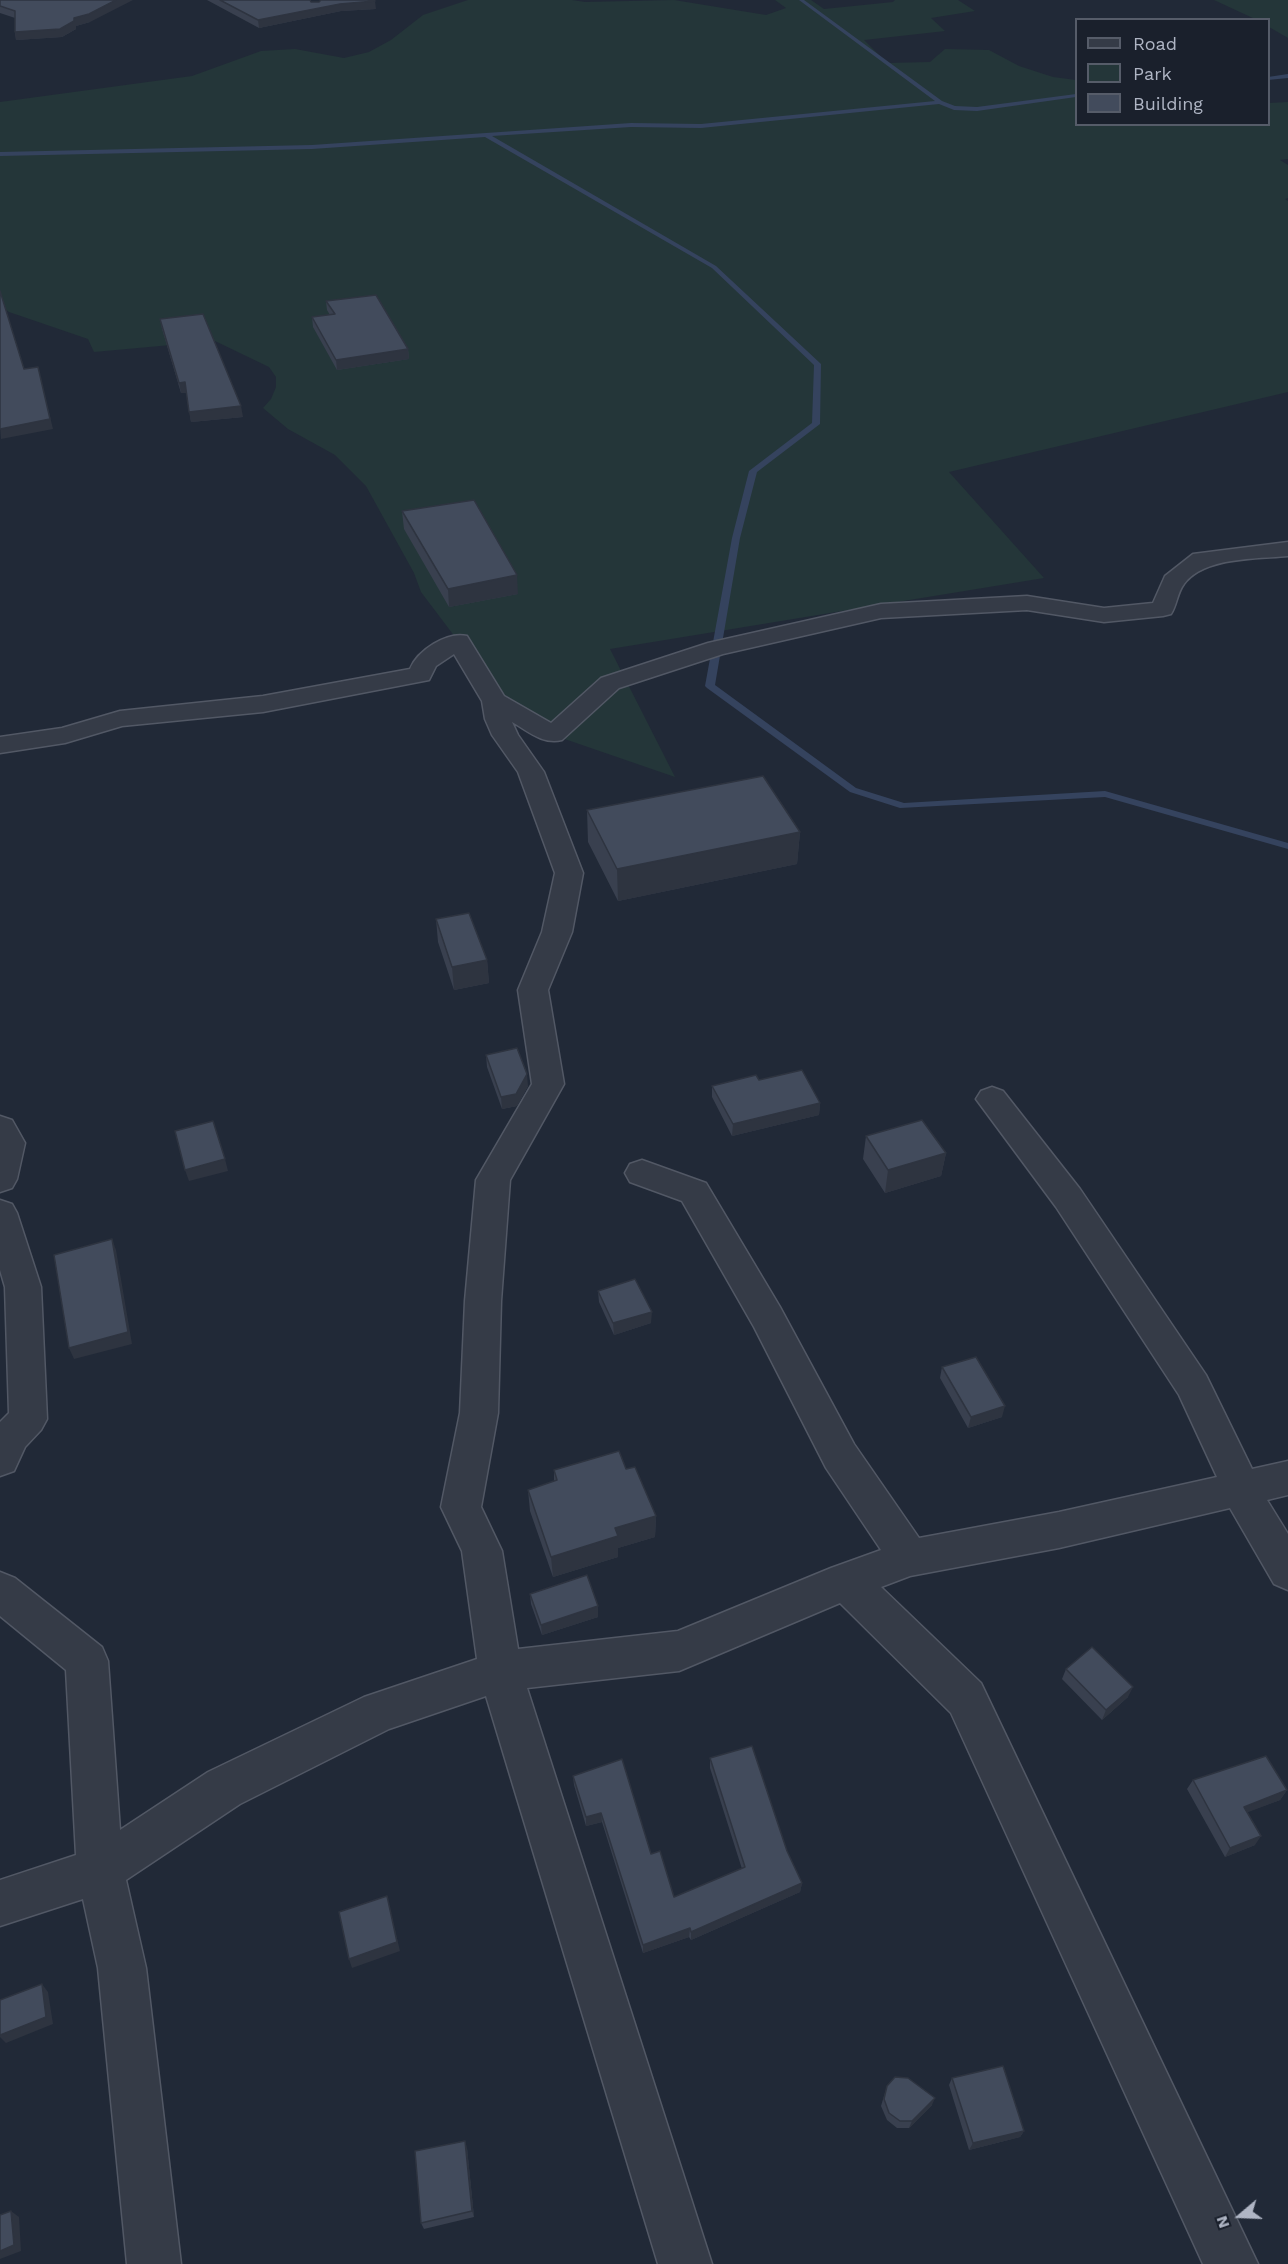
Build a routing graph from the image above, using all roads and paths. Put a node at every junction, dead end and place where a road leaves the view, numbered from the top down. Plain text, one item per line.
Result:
1 (1288, 549) edge
2 (495, 701) junction
3 (0, 745) edge
4 (992, 1099) dead end
5 (0, 1128) edge
6 (642, 1173) dead end
7 (0, 1179) edge
8 (0, 1214) edge
9 (0, 1459) edge
10 (1288, 1478) edge
11 (1241, 1489) junction
12 (910, 1558) junction
13 (1288, 1570) edge
14 (846, 1581) junction
15 (0, 1591) edge
16 (500, 1671) junction
17 (100, 1870) junction
18 (0, 1903) edge
19 (154, 2264) edge
20 (685, 2264) edge
21 (1232, 2264) edge

1 - 2 street
2 - 3 street
2 - 16 street
4 - 11 street
5 - 7 street
6 - 12 street
8 - 9 street
10 - 11 street
11 - 12 street
11 - 13 street
12 - 14 street
14 - 16 street
14 - 21 street
15 - 17 street
16 - 17 street
16 - 20 street
17 - 18 street
17 - 19 street

